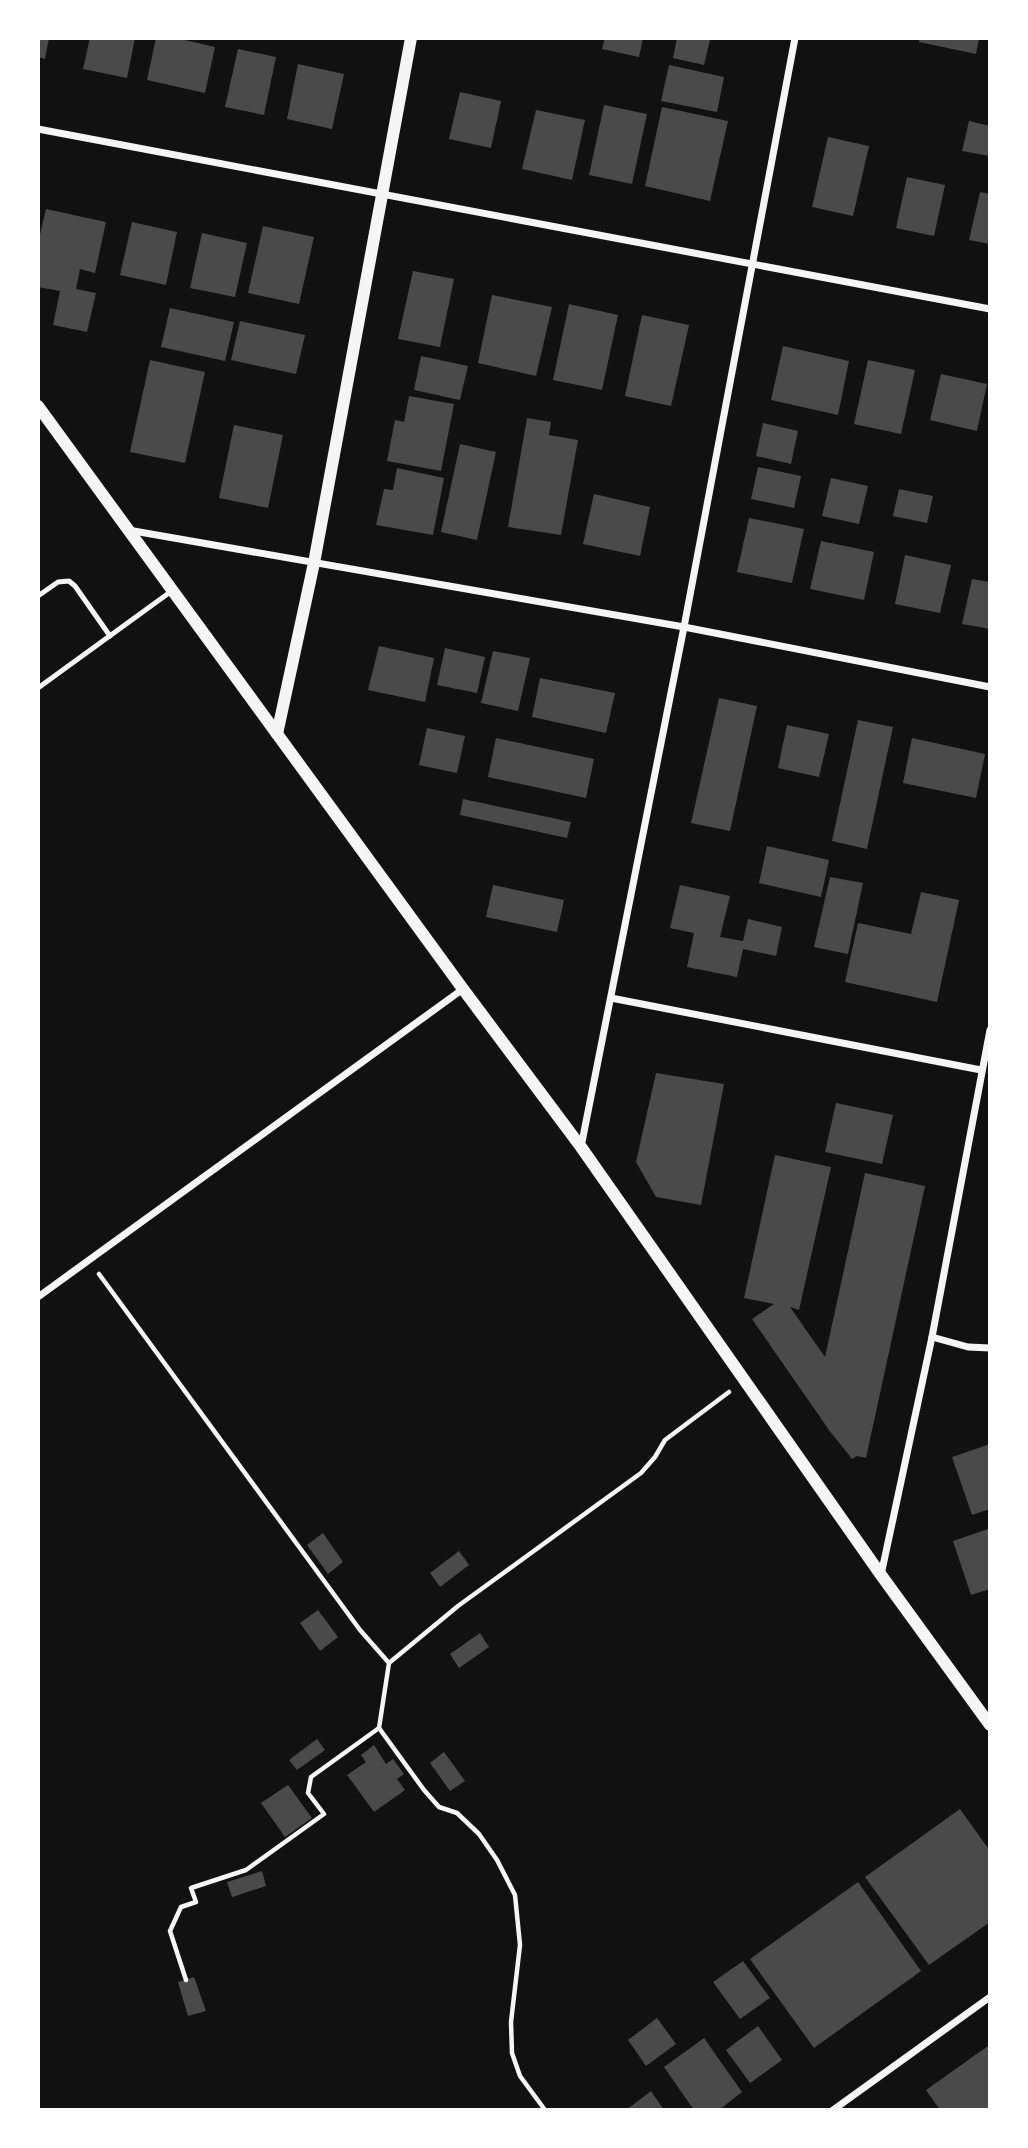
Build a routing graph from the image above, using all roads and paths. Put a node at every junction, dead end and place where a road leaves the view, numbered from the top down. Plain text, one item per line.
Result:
1 (411, 38) edge
2 (795, 38) edge
3 (38, 129) edge
4 (380, 194) junction
5 (752, 262) junction
6 (989, 309) edge
7 (38, 406) edge
8 (128, 530) junction
9 (314, 563) junction
10 (173, 590) junction
11 (38, 596) edge
12 (684, 627) junction
13 (110, 636) junction
14 (989, 687) edge
15 (38, 688) edge
16 (278, 734) junction
17 (463, 989) junction
18 (611, 998) junction
19 (989, 1030) edge
20 (982, 1070) junction
21 (581, 1147) junction
22 (89, 1260) junction
23 (38, 1297) edge
24 (932, 1337) junction
25 (989, 1348) edge
26 (745, 1381) junction
27 (881, 1575) junction
28 (389, 1662) junction
29 (989, 1725) edge
30 (379, 1728) junction
31 (186, 1980) dead end
32 (989, 1997) edge
33 (545, 2109) edge
34 (833, 2109) edge

1 - 4 street
2 - 5 street
3 - 4 street
4 - 5 street
4 - 9 street
5 - 6 street
5 - 12 street
7 - 8 street
8 - 9 street
8 - 10 street
9 - 12 street
9 - 16 street
10 - 13 lane
10 - 16 street
11 - 13 lane
12 - 14 street
12 - 18 street
13 - 15 lane
16 - 17 street
17 - 21 street
17 - 22 street
18 - 20 street
18 - 21 street
19 - 20 street
20 - 24 street
21 - 26 street
22 - 23 street
22 - 28 path
24 - 25 street
24 - 27 street
26 - 27 street
26 - 28 path
27 - 29 street
28 - 30 path
30 - 31 path
30 - 33 path
32 - 34 street

